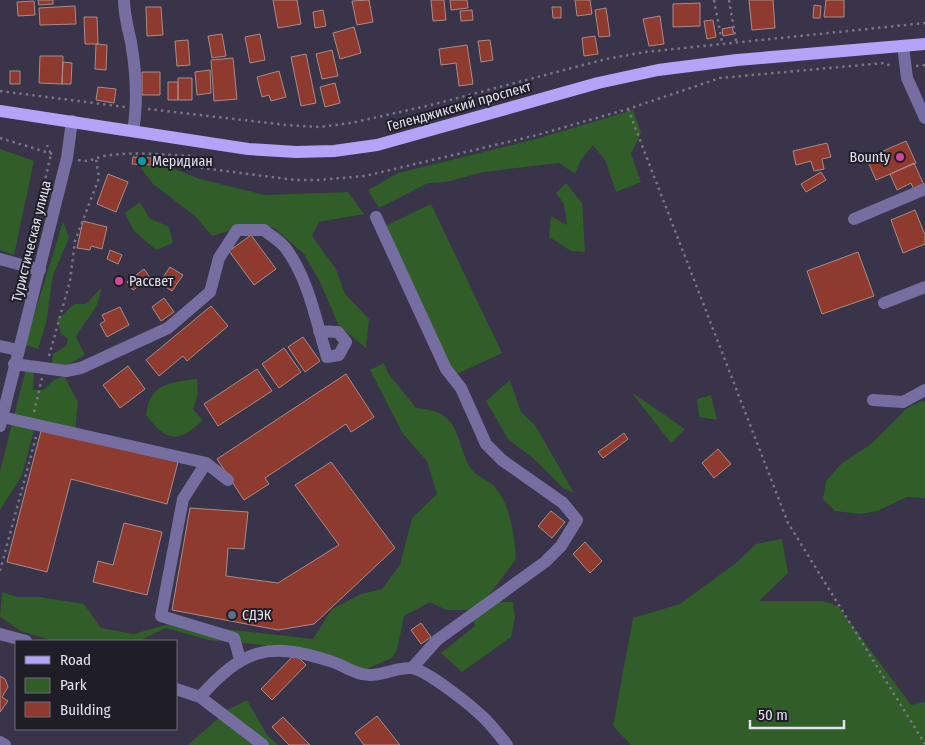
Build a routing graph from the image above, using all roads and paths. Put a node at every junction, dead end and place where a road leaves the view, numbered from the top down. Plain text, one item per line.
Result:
1 (124, 0) edge
2 (714, 0) edge
3 (729, 0) edge
4 (925, 23) edge
5 (736, 41) junction
6 (722, 42) junction
7 (925, 44) edge
8 (903, 46) junction
9 (0, 91) edge
10 (137, 108) junction
11 (628, 109) dead end
12 (0, 111) edge
13 (925, 118) edge
14 (72, 121) junction
15 (133, 131) junction
16 (47, 145) dead end
17 (925, 189) edge
18 (376, 217) dead end
19 (854, 218) dead end
20 (0, 259) edge
21 (25, 266) junction
22 (40, 270) junction
23 (925, 287) edge
24 (884, 303) dead end
25 (319, 331) dead end
26 (0, 346) edge
27 (18, 350) junction
28 (14, 364) junction
29 (925, 390) edge
30 (873, 400) dead end
31 (1, 422) edge
32 (206, 463) junction
33 (228, 480) dead end
34 (0, 634) edge
35 (22, 640) edge
36 (240, 660) junction
37 (412, 668) junction
38 (178, 690) edge
39 (200, 697) junction
40 (0, 742) edge
41 (925, 744) edge
42 (5, 745) edge
43 (263, 745) edge
44 (507, 745) edge

1 - 10 street
2 - 6 path
3 - 5 path
4 - 5 path
5 - 6 path
6 - 10 path
7 - 8 main road, Геленджикский проспект
8 - 13 street
8 - 15 main road, Геленджикский проспект
9 - 10 path
10 - 15 street
11 - 41 path
12 - 14 main road, Геленджикский проспект
14 - 15 main road, Геленджикский проспект
14 - 22 street, Туристическая улица
16 - 21 path
17 - 19 street
18 - 37 street
20 - 21 street
21 - 22 street
22 - 27 street, Туристическая улица
23 - 24 street
25 - 28 street
26 - 27 street
27 - 28 street, Туристическая улица
28 - 31 street, Туристическая улица
29 - 30 street
31 - 32 street
32 - 33 street
32 - 36 street
34 - 35 street
36 - 37 street
36 - 39 street
37 - 44 street
38 - 39 street
39 - 43 street
40 - 42 street

